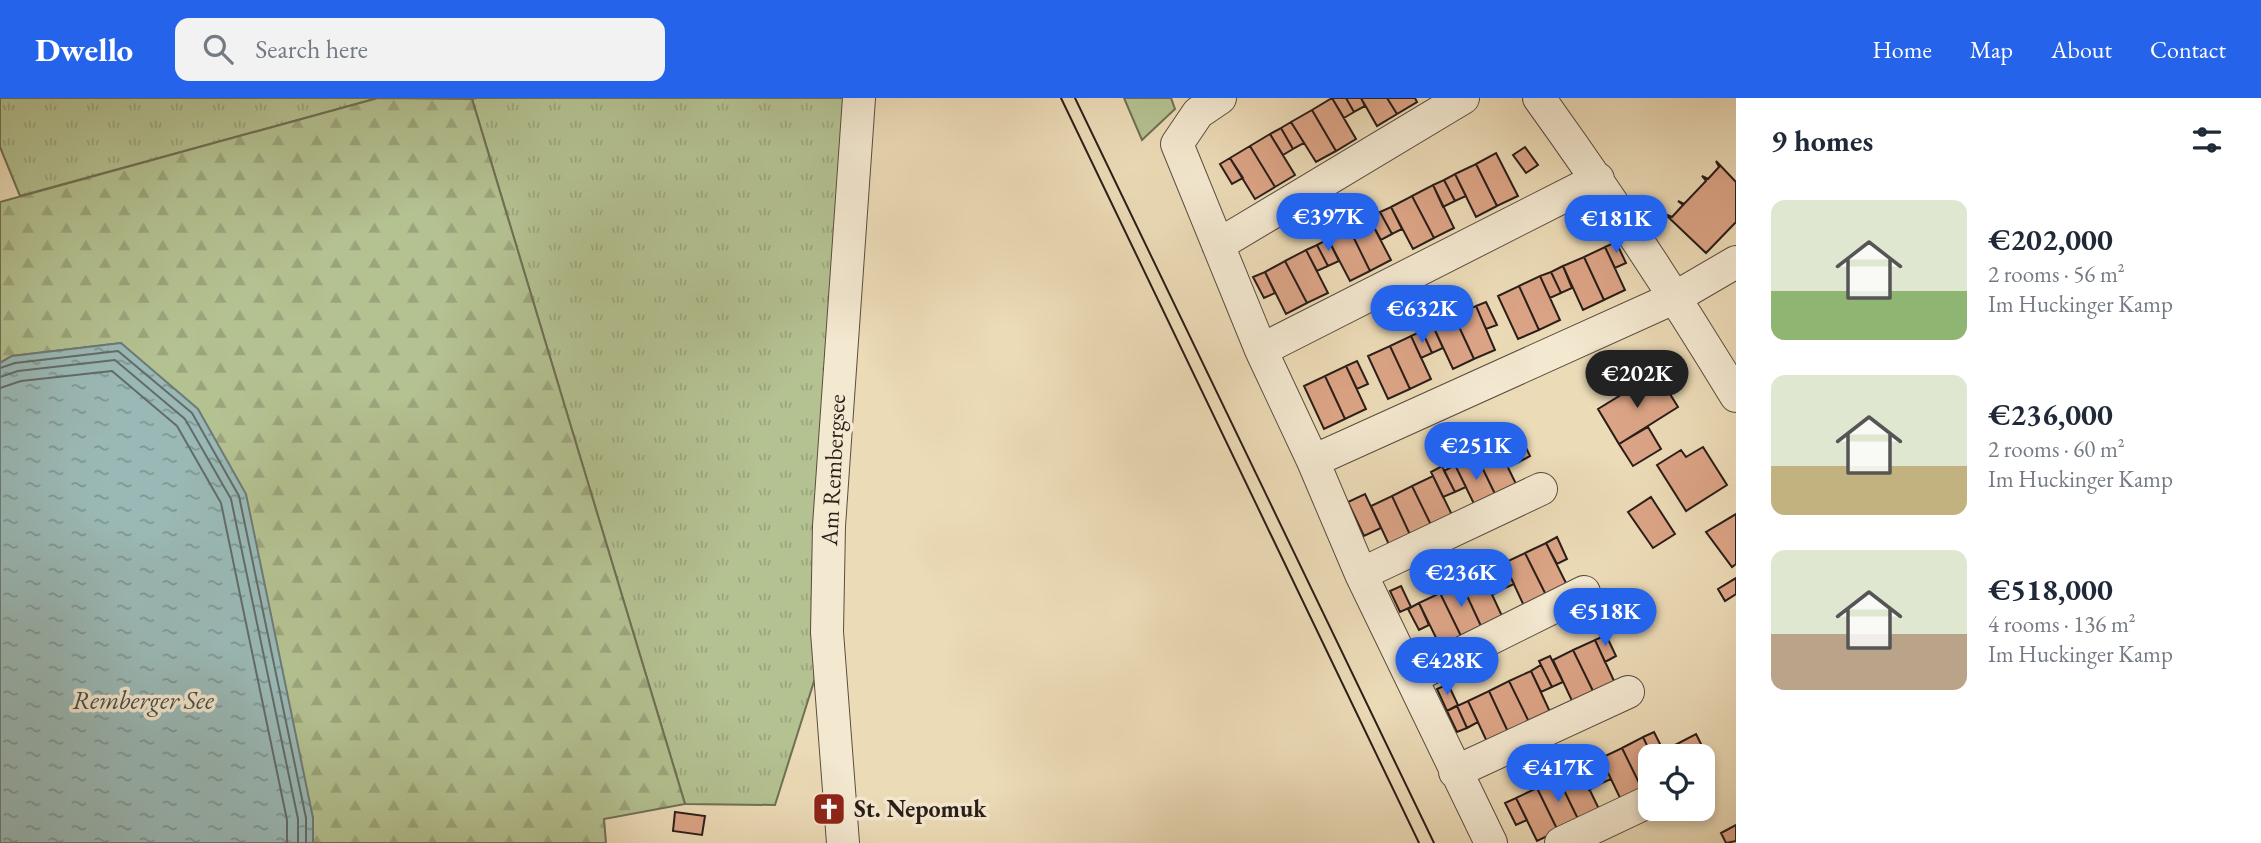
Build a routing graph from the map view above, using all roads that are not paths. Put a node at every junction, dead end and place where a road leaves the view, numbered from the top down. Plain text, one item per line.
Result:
1 (859, 98) edge
2 (1220, 98) edge
3 (1463, 98) edge
4 (1539, 98) edge
5 (1598, 179) junction
6 (1218, 245) junction
7 (1736, 262) edge
8 (1676, 297) junction
9 (1261, 350) junction
10 (1736, 396) edge
11 (1313, 461) junction
12 (1541, 489) dead end
13 (1361, 574) junction
14 (1584, 592) dead end
15 (1413, 677) junction
16 (1628, 692) dead end
17 (1455, 772) junction
18 (1638, 807) edge
19 (844, 843) edge
20 (1491, 843) edge
21 (1561, 843) edge

1 - 19 street, Am Rembergsee
2 - 6 street
3 - 6 street
4 - 5 street
5 - 8 street
5 - 9 street
6 - 9 street
7 - 8 street
8 - 10 street
8 - 11 street
9 - 11 street
11 - 13 street
12 - 13 street
13 - 15 street
14 - 15 street
15 - 17 street
16 - 17 street
17 - 20 street
18 - 21 street

